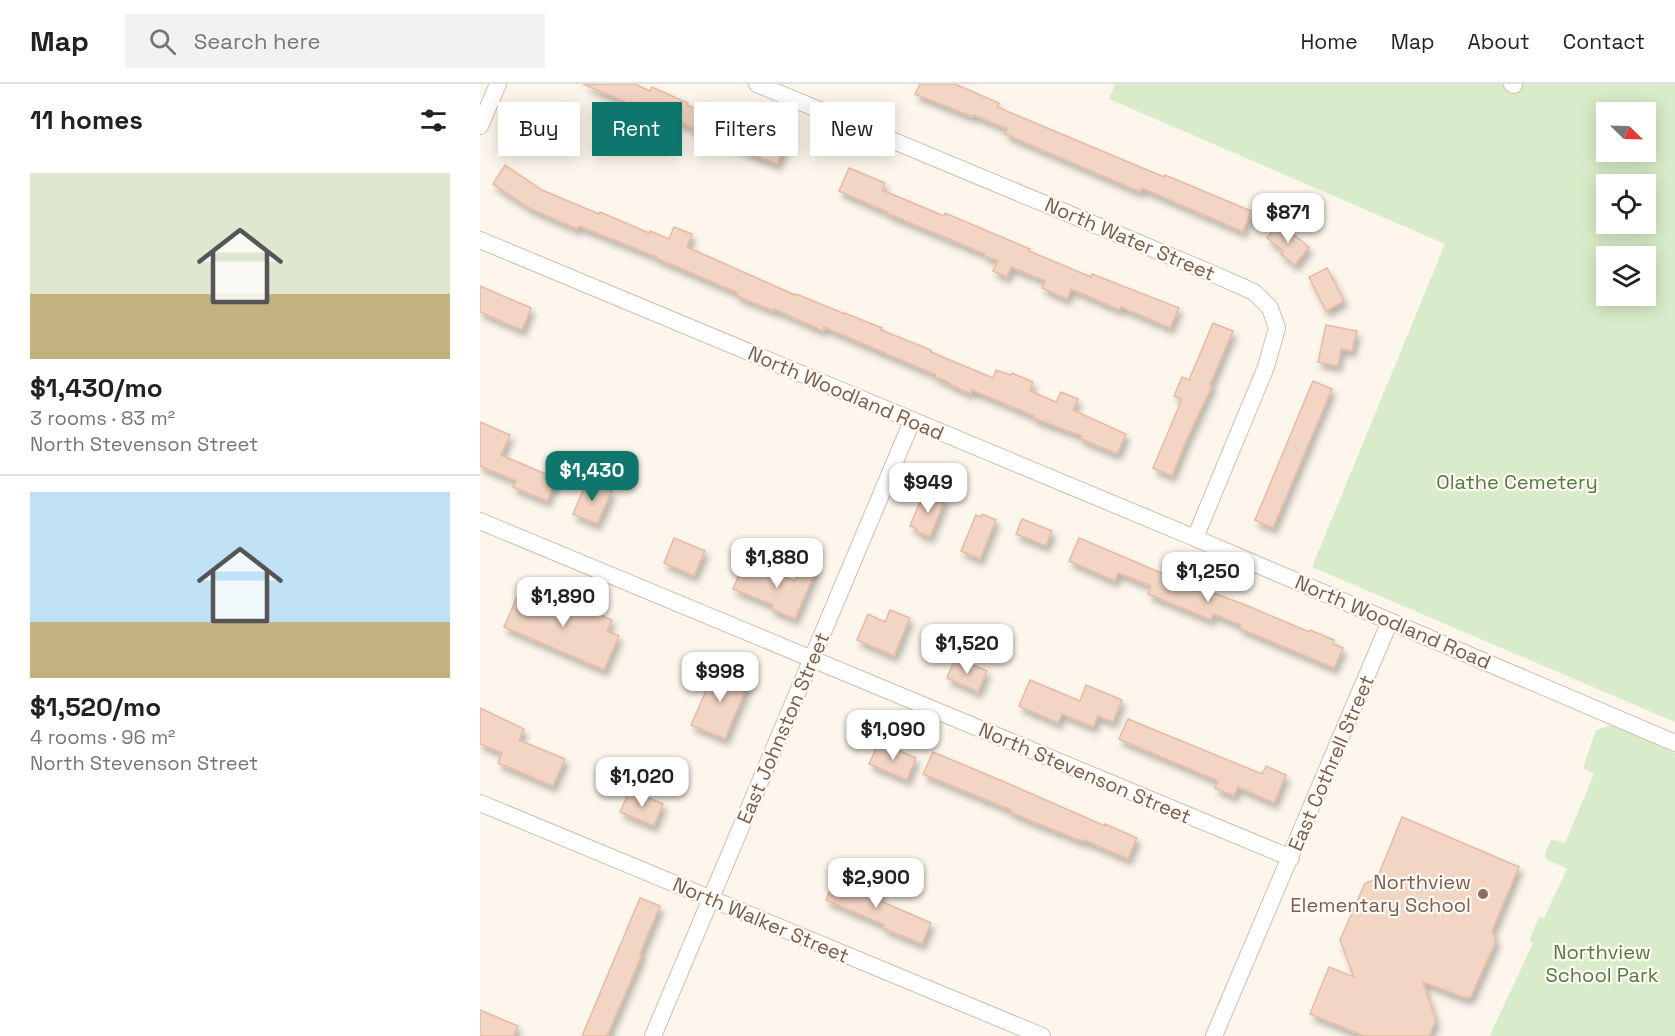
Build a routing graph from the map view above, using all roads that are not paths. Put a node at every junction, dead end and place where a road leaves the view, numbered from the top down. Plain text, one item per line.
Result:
1 (498, 84) edge
2 (757, 84) edge
3 (480, 126) edge
4 (480, 240) edge
5 (912, 421) junction
6 (480, 521) edge
7 (1196, 538) junction
8 (1390, 621) junction
9 (812, 660) junction
10 (1675, 743) edge
11 (480, 803) edge
12 (1291, 858) junction
13 (710, 899) junction
14 (653, 1036) edge
15 (1042, 1036) edge
16 (1214, 1036) edge

1 - 3 street
2 - 7 street, North Water Street
4 - 5 street, North Woodland Road
5 - 7 street, North Woodland Road
5 - 9 street, East Johnston Street
6 - 9 street, North Stevenson Street
7 - 8 street, North Woodland Road
8 - 10 street, North Woodland Road
8 - 12 street, East Cothrell Street
9 - 12 street, North Stevenson Street
9 - 13 street, East Johnston Street
11 - 13 street, North Walker Street
12 - 16 street, East Cothrell Street
13 - 14 street, East Johnston Street
13 - 15 street, North Walker Street

